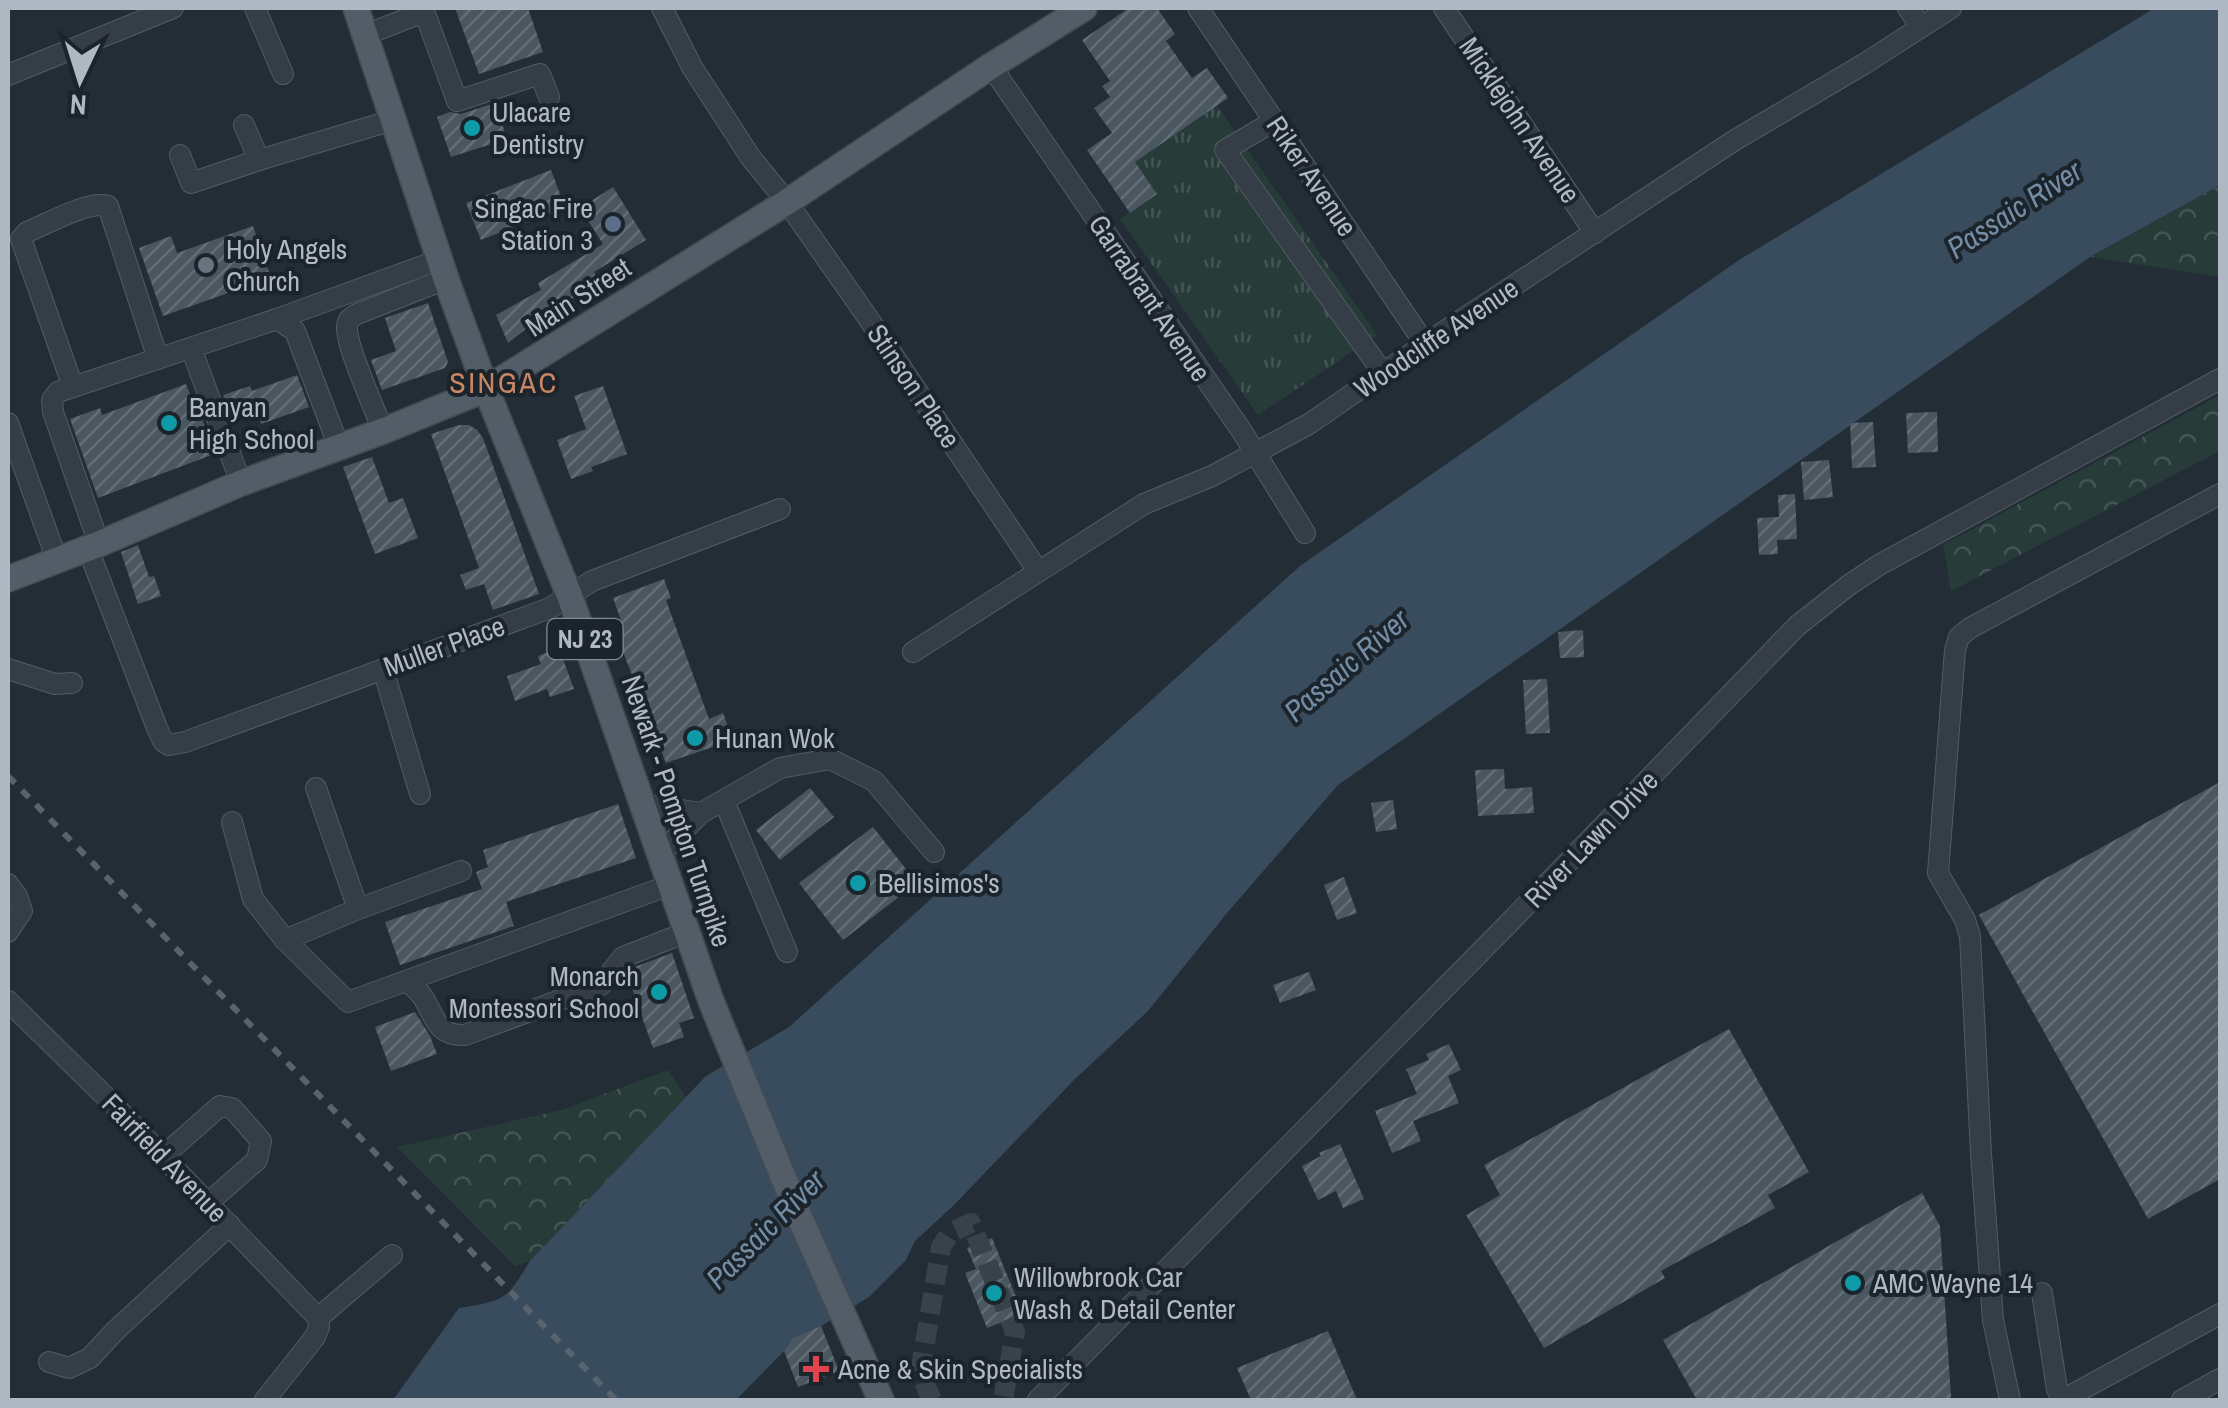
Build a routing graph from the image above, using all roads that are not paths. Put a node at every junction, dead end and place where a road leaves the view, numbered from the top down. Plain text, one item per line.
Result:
1 (173, 8) edge
2 (255, 8) edge
3 (356, 8) edge
4 (662, 8) edge
5 (1084, 8) edge
6 (1198, 8) edge
7 (1444, 8) edge
8 (1908, 8) edge
9 (1951, 8) edge
10 (423, 10) edge
11 (1921, 27) junction
12 (365, 35) junction
13 (991, 66) junction
14 (283, 74) dead end
15 (8, 75) edge
16 (549, 97) dead end
17 (393, 120) junction
18 (1274, 121) junction
19 (244, 125) dead end
20 (180, 156) dead end
21 (260, 160) junction
22 (787, 202) junction
23 (1595, 233) junction
24 (443, 269) junction
25 (277, 319) junction
26 (1426, 344) junction
27 (191, 348) junction
28 (158, 358) junction
29 (1383, 373) junction
30 (2220, 379) edge
31 (73, 387) junction
32 (486, 390) junction
33 (8, 423) edge
34 (383, 431) junction
35 (339, 447) junction
36 (1254, 452) junction
37 (241, 483) junction
38 (2220, 494) edge
39 (780, 508) dead end
40 (1305, 533) dead end
41 (94, 546) junction
42 (57, 560) junction
43 (1038, 572) junction
44 (8, 579) edge
45 (570, 596) junction
46 (913, 652) dead end
47 (382, 668) junction
48 (8, 669) edge
49 (72, 683) dead end
50 (316, 788) dead end
51 (420, 794) dead end
52 (724, 801) junction
53 (642, 804) junction
54 (702, 813) junction
55 (232, 822) dead end
56 (934, 852) dead end
57 (660, 854) junction
58 (461, 871) dead end
59 (8, 884) edge
60 (670, 885) junction
61 (358, 909) junction
62 (8, 932) edge
63 (687, 932) junction
64 (285, 940) junction
65 (788, 952) dead end
66 (406, 981) junction
67 (8, 1001) edge
68 (163, 1156) junction
69 (208, 1202) junction
70 (230, 1226) junction
71 (392, 1255) dead end
72 (2042, 1292) dead end
73 (2220, 1314) edge
74 (318, 1318) junction
75 (48, 1362) dead end
76 (2220, 1379) edge
77 (265, 1400) edge
78 (881, 1400) edge
79 (1038, 1400) edge
80 (2010, 1400) edge
81 (2182, 1400) edge

1 - 15 street
2 - 14 street
3 - 12 main road, Newark - Pompton Turnpike / NJ 23
4 - 22 street, Stinson Place
5 - 13 main road, Main Street
6 - 18 street, Riker Avenue
7 - 23 street, Micklejohn Avenue
8 - 11 street
9 - 11 street, Woodcliffe Avenue
10 - 12 street
10 - 16 street
11 - 23 street, Woodcliffe Avenue
12 - 17 main road, Newark - Pompton Turnpike / NJ 23
13 - 22 main road, Main Street
13 - 36 street, Garrabrant Avenue
17 - 21 street
17 - 24 main road, Newark - Pompton Turnpike / NJ 23
18 - 26 street, Riker Avenue
18 - 29 street
19 - 21 street
20 - 21 street
22 - 32 main road, Main Street
22 - 43 street, Stinson Place
23 - 26 street, Woodcliffe Avenue
24 - 25 street
24 - 32 main road, Newark - Pompton Turnpike / NJ 23
24 - 34 street
25 - 27 street
25 - 35 street
26 - 29 street, Woodcliffe Avenue
27 - 28 street
27 - 37 street
28 - 31 street
28 - 31 street
29 - 36 street, Woodcliffe Avenue
30 - 79 street, River Lawn Drive
31 - 41 street
32 - 34 main road, Main Street
32 - 45 main road, Newark - Pompton Turnpike / NJ 23
33 - 42 street
34 - 35 main road, Main Street
35 - 37 main road, Main Street
36 - 40 street, Garrabrant Avenue
36 - 43 street, Woodcliffe Avenue
37 - 41 main road, Main Street
38 - 80 street
39 - 45 street, Muller Place
41 - 42 main road, Main Street
41 - 47 street, Muller Place
42 - 44 main road, Main Street
43 - 46 street, Woodcliffe Avenue
45 - 47 street, Muller Place
45 - 53 main road, Newark - Pompton Turnpike / NJ 23
47 - 51 street
48 - 49 street
50 - 61 street
52 - 54 street
52 - 56 street
52 - 65 street
53 - 54 street
53 - 57 main road, Newark - Pompton Turnpike / NJ 23
54 - 57 street
55 - 64 street
57 - 60 main road, Newark - Pompton Turnpike / NJ 23
58 - 61 street
59 - 62 street
60 - 63 main road, Newark - Pompton Turnpike / NJ 23
60 - 66 street
61 - 64 street
63 - 66 street
63 - 78 main road, Newark - Pompton Turnpike / NJ 23
64 - 66 street
67 - 68 street, Fairfield Avenue
68 - 69 street, Fairfield Avenue
68 - 69 street
69 - 70 street, Fairfield Avenue
70 - 74 street, Fairfield Avenue
70 - 75 street
71 - 74 street
72 - 73 street
74 - 77 street
76 - 81 street

